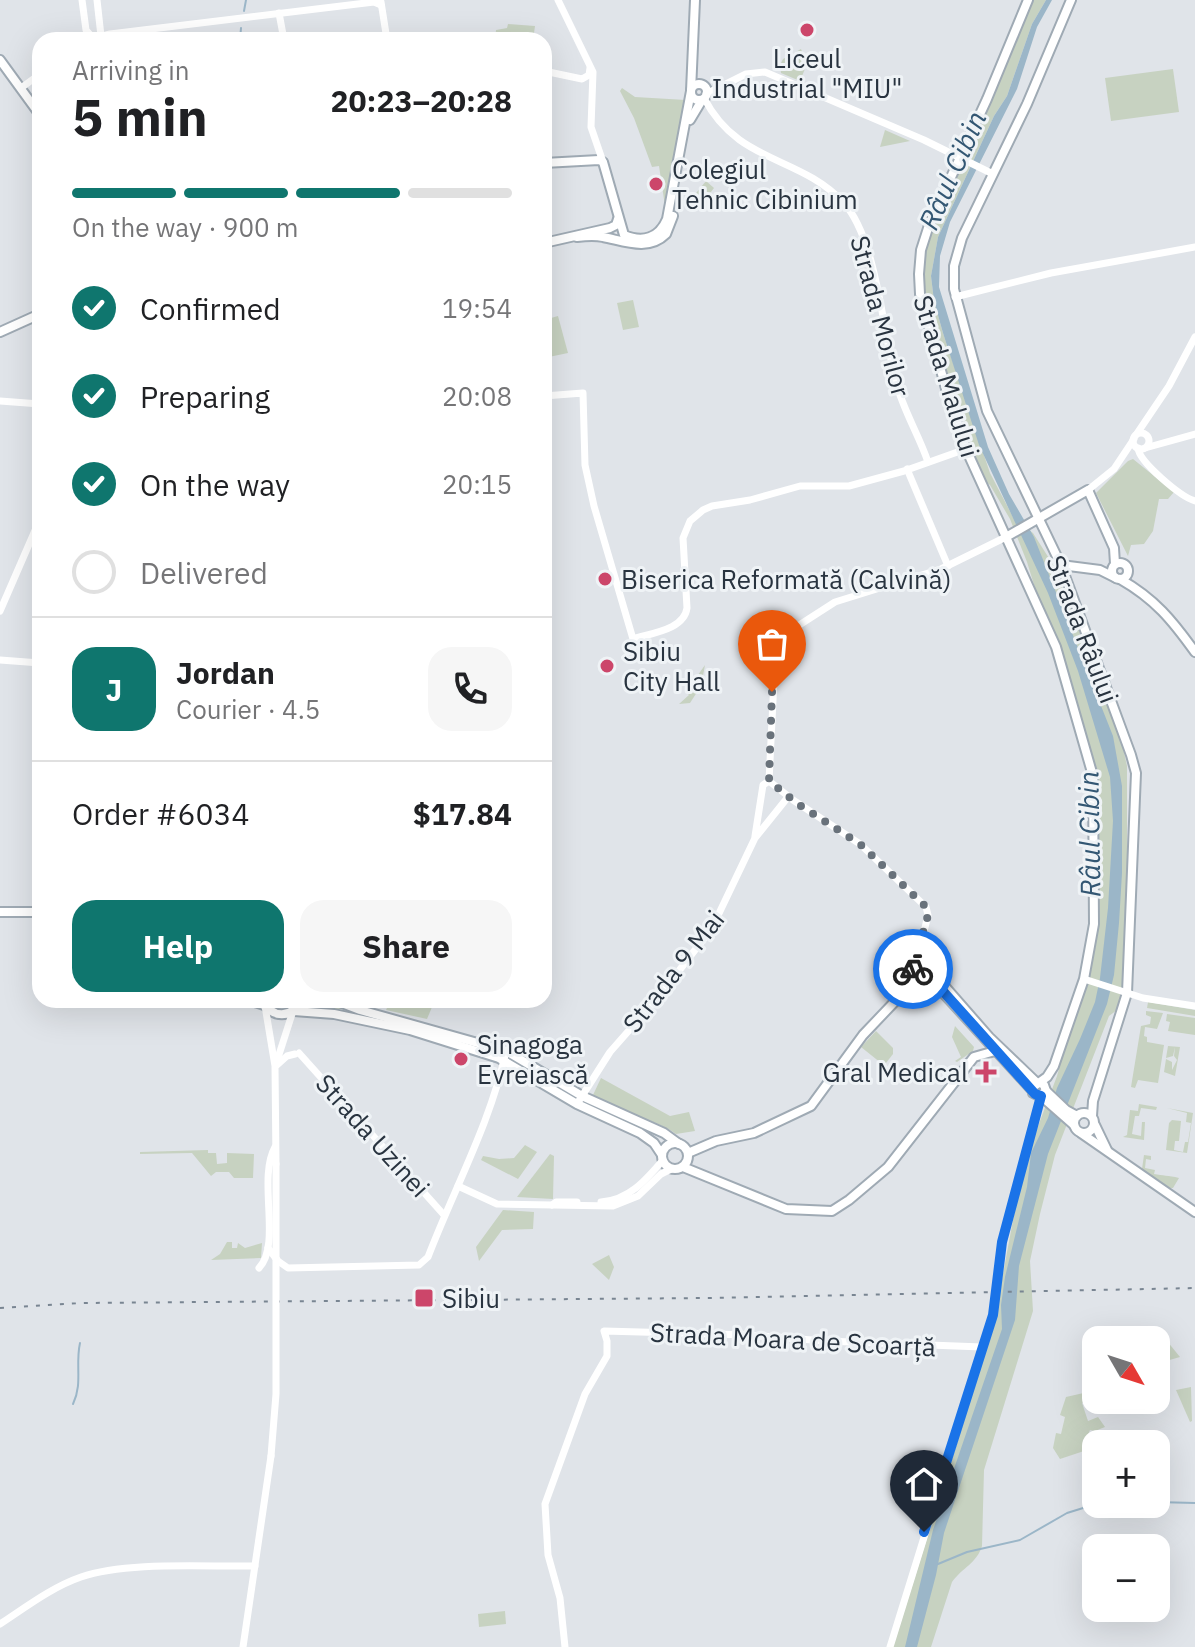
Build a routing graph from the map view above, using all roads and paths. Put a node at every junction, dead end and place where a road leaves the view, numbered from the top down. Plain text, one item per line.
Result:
1 (82, 0) edge
2 (97, 0) edge
3 (558, 0) edge
4 (695, 0) edge
5 (1028, 0) edge
6 (1071, 0) edge
7 (381, 3) edge
8 (279, 13) junction
9 (99, 24) junction
10 (88, 32) edge
11 (96, 32) edge
12 (108, 32) edge
13 (125, 32) edge
14 (283, 32) edge
15 (386, 32) edge
16 (0, 60) edge
17 (693, 61) junction
18 (589, 63) junction
19 (552, 73) edge
20 (32, 80) edge
21 (21, 88) junction
22 (691, 91) junction
23 (704, 95) junction
24 (32, 104) edge
25 (963, 158) junction
26 (552, 162) edge
27 (603, 162) junction
28 (991, 173) junction
29 (618, 218) junction
30 (577, 237) junction
31 (635, 241) junction
32 (552, 242) edge
33 (1195, 247) edge
34 (955, 297) junction
35 (32, 318) edge
36 (0, 332) edge
37 (1195, 337) edge
38 (552, 395) edge
39 (0, 401) edge
40 (32, 403) edge
41 (1195, 434) edge
42 (1140, 436) junction
43 (1166, 441) junction
44 (1140, 448) junction
45 (966, 449) junction
46 (1124, 458) junction
47 (928, 462) junction
48 (907, 469) junction
49 (1088, 490) junction
50 (1195, 501) edge
51 (1036, 519) junction
52 (1006, 533) junction
53 (32, 537) edge
54 (1061, 565) junction
55 (948, 566) junction
56 (1114, 566) junction
57 (1100, 570) junction
58 (1122, 577) junction
59 (0, 611) edge
60 (1195, 652) edge
61 (0, 660) edge
62 (32, 662) edge
63 (769, 781) junction
64 (788, 797) junction
65 (755, 838) junction
66 (0, 912) edge
67 (32, 912) edge
68 (920, 966) junction
69 (1087, 980) junction
70 (1125, 993) junction
71 (1195, 1006) edge
72 (265, 1008) edge
73 (270, 1008) edge
74 (296, 1008) edge
75 (356, 1008) edge
76 (294, 1011) junction
77 (448, 1036) junction
78 (283, 1040) junction
79 (995, 1051) junction
80 (298, 1053) junction
81 (505, 1056) junction
82 (275, 1066) junction
83 (1041, 1092) junction
84 (579, 1100) junction
85 (1093, 1101) junction
86 (1076, 1121) junction
87 (1094, 1121) junction
88 (679, 1144) junction
89 (276, 1145) junction
90 (1108, 1150) junction
91 (688, 1153) junction
92 (662, 1158) junction
93 (683, 1167) junction
94 (671, 1169) junction
95 (458, 1186) junction
96 (552, 1205) junction
97 (1195, 1212) edge
98 (444, 1215) junction
99 (268, 1248) junction
100 (259, 1268) dead end
101 (982, 1347) junction
102 (255, 1566) junction
103 (0, 1624) edge
104 (243, 1647) edge
105 (565, 1647) edge
106 (890, 1647) edge

1 - 10 street
2 - 9 street
3 - 18 street
4 - 17 main road
5 - 25 main road, Strada Malului
6 - 28 main road, Strada Râului
7 - 8 street
7 - 15 street
8 - 13 street
8 - 14 street
9 - 11 street
9 - 12 street
16 - 21 main road
17 - 22 main road
17 - 23 main road
18 - 19 street
18 - 27 street
20 - 21 street
21 - 24 main road
22 - 23 main road
22 - 31 main road
23 - 25 street
23 - 31 main road
23 - 47 street, Strada Morilor
25 - 28 street
25 - 45 main road, Strada Malului
26 - 27 main road
27 - 29 main road
28 - 34 main road, Strada Râului
29 - 30 main road
29 - 31 main road
30 - 31 main road
30 - 32 main road
33 - 34 street
34 - 51 main road, Strada Râului
35 - 36 main road
37 - 42 street
38 - 48 street
39 - 40 street
41 - 43 street
42 - 43 street
42 - 44 street
42 - 44 street
42 - 46 street
43 - 44 street
44 - 46 street
44 - 50 street
45 - 47 street
45 - 52 main road, Strada Malului
46 - 49 street
47 - 48 street
48 - 55 street
49 - 51 main road
49 - 56 main road
51 - 52 main road
51 - 54 main road, Strada Râului
52 - 55 street
52 - 69 main road, Strada Malului
53 - 59 street
54 - 57 main road
54 - 70 main road, Strada Râului
55 - 63 street
56 - 57 main road
56 - 58 main road
56 - 58 main road
57 - 58 main road
58 - 60 main road
61 - 62 street
63 - 64 street
63 - 65 street
64 - 65 street, Strada 9 Mai
64 - 68 street
65 - 84 street, Strada 9 Mai
66 - 67 main road
68 - 79 main road
68 - 83 main road
68 - 91 main road
69 - 70 street
69 - 83 main road, Strada Malului
70 - 71 street
70 - 85 main road, Strada Râului
72 - 82 street
73 - 76 main road
74 - 76 main road
75 - 77 main road
76 - 77 main road
76 - 78 street
77 - 81 main road
78 - 80 street, Strada Uzinei
78 - 82 street
79 - 83 main road
79 - 93 main road
80 - 82 street, Strada Uzinei
80 - 98 street, Strada Uzinei
81 - 84 main road
81 - 95 street
82 - 89 street
83 - 86 main road
83 - 101 street
84 - 88 main road
84 - 92 main road
85 - 86 main road, Strada Râului
85 - 87 main road, Strada Râului
86 - 87 main road
86 - 87 main road
86 - 90 main road
87 - 90 main road
88 - 91 main road
88 - 92 main road
89 - 99 street
89 - 102 street, bridge
90 - 97 main road
91 - 93 main road
92 - 94 main road
92 - 96 street
93 - 94 main road
94 - 96 street
95 - 96 street
95 - 98 street
98 - 99 street
99 - 100 street
101 - 105 street, Strada Moara de Scoarță
101 - 106 street
102 - 103 street
102 - 104 street

